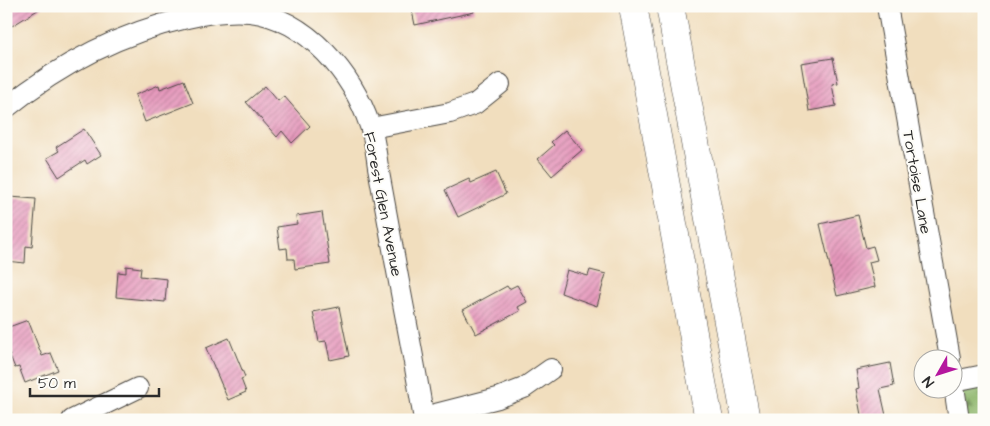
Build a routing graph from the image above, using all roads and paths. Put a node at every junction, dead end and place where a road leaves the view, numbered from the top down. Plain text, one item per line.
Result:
1 (634, 6) edge
2 (670, 6) edge
3 (887, 6) edge
4 (171, 14) edge
5 (500, 84) dead end
6 (6, 108) edge
7 (371, 128) junction
8 (948, 348) edge
9 (551, 369) dead end
10 (984, 375) edge
11 (962, 376) edge
12 (138, 388) dead end
13 (956, 398) edge
14 (424, 418) edge
15 (72, 420) edge
16 (709, 420) edge
17 (746, 420) edge
18 (959, 420) edge

1 - 16 highway
2 - 17 highway
3 - 8 street, Tortoise Lane
4 - 6 street, Forest Glen Avenue
4 - 7 street, Forest Glen Avenue
5 - 7 street
7 - 14 street, Forest Glen Avenue
9 - 14 street
10 - 11 street
12 - 15 street
13 - 18 street

